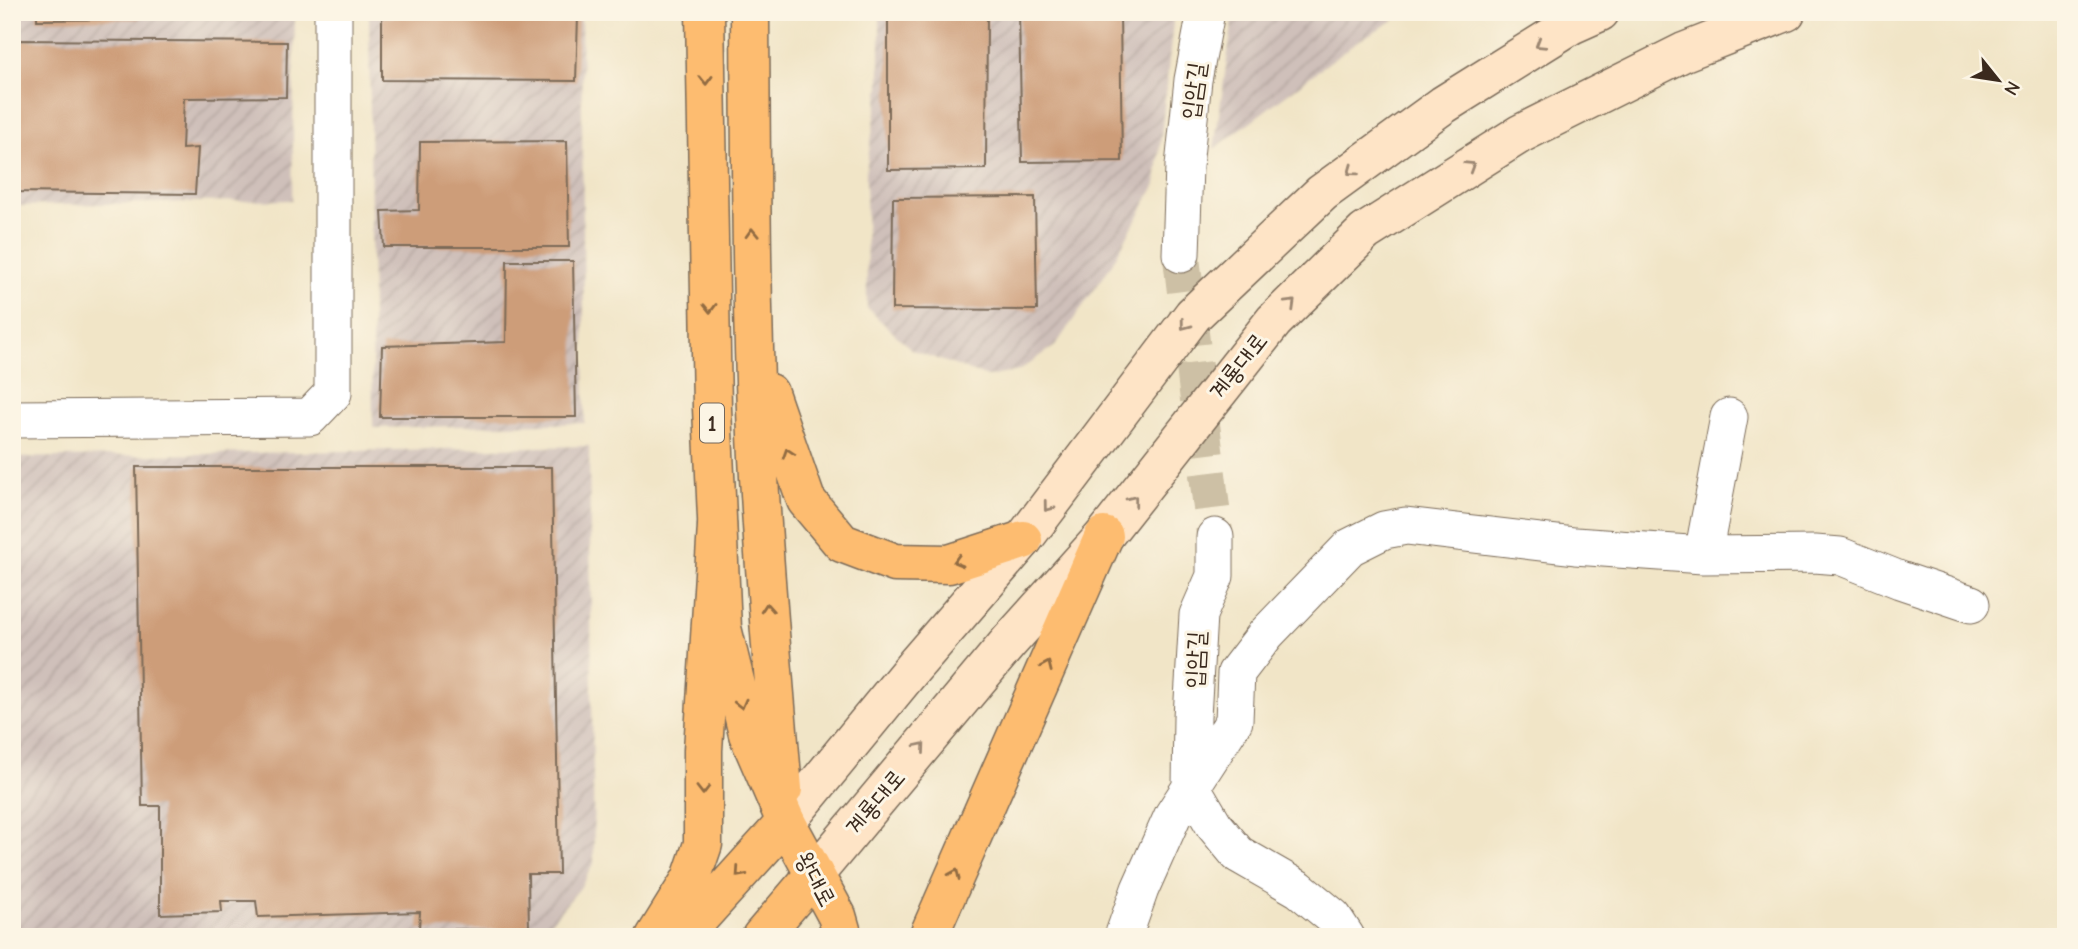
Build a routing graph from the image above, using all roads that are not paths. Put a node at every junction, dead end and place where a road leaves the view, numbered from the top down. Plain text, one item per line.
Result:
1 (332, 12) edge
2 (705, 12) edge
3 (751, 12) edge
4 (1206, 12) edge
5 (1601, 12) edge
6 (1786, 12) edge
7 (1181, 254) tunnel mouth
8 (755, 350) junction
9 (1729, 417) dead end
10 (12, 419) edge
11 (718, 526) junction
12 (1104, 536) junction
13 (1215, 537) tunnel mouth
14 (1023, 540) junction
15 (1703, 555) junction
16 (1971, 604) dead end
17 (1191, 786) junction
18 (786, 822) junction
19 (814, 874) junction
20 (655, 937) edge
21 (682, 937) edge
22 (761, 937) edge
23 (843, 937) edge
24 (928, 937) edge
25 (1123, 937) edge
26 (1346, 937) edge

1 - 10 street
2 -> 11 main road, 1
8 -> 3 main road, 1
4 - 7 street, 입암길
5 -> 14 main road
12 -> 6 main road, 계룡대로
14 -> 8 main road
18 -> 8 main road, 1
9 - 15 street
11 -> 18 main road, 1
11 -> 20 main road
19 -> 12 main road, 계룡대로
24 -> 12 main road
13 - 17 street, 입암길
14 - 18 main road
15 - 16 street
15 - 17 street
17 - 25 street
17 - 26 street
18 - 19 main road, 왕대로
18 -> 21 main road
19 - 22 main road
19 - 23 main road, 왕대로

